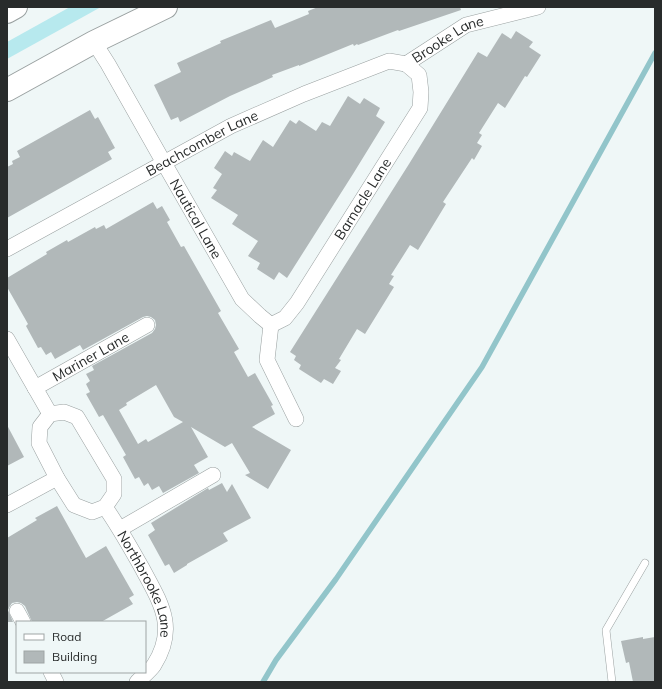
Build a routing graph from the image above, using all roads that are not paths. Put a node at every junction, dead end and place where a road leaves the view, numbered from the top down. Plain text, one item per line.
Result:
1 (16, 7) edge
2 (166, 7) edge
3 (538, 7) edge
4 (7, 12) edge
5 (94, 42) junction
6 (406, 64) junction
7 (7, 90) edge
8 (164, 163) junction
9 (7, 250) edge
10 (147, 325) dead end
11 (272, 325) junction
12 (7, 339) edge
13 (35, 388) junction
14 (50, 414) junction
15 (296, 419) dead end
16 (213, 475) dead end
17 (57, 478) junction
18 (7, 505) edge
19 (105, 507) junction
20 (120, 529) junction
21 (645, 563) dead end
22 (52, 673) edge
23 (56, 682) edge
24 (137, 682) edge
25 (612, 682) edge

1 - 4 main road
2 - 5 main road
3 - 6 street, Brooke Lane
5 - 7 main road
5 - 8 street, Nautical Lane
6 - 8 street, Beachcomber Lane
6 - 11 street, Barnacle Lane
8 - 9 street, Beachcomber Lane
8 - 11 street, Nautical Lane
10 - 13 street, Mariner Lane
11 - 15 street
12 - 13 street
13 - 14 street
14 - 17 street
14 - 19 street
16 - 20 street
17 - 18 street
17 - 19 street
19 - 20 street, Northbrooke Lane
20 - 24 street, Northbrooke Lane
21 - 25 lane
22 - 23 street

